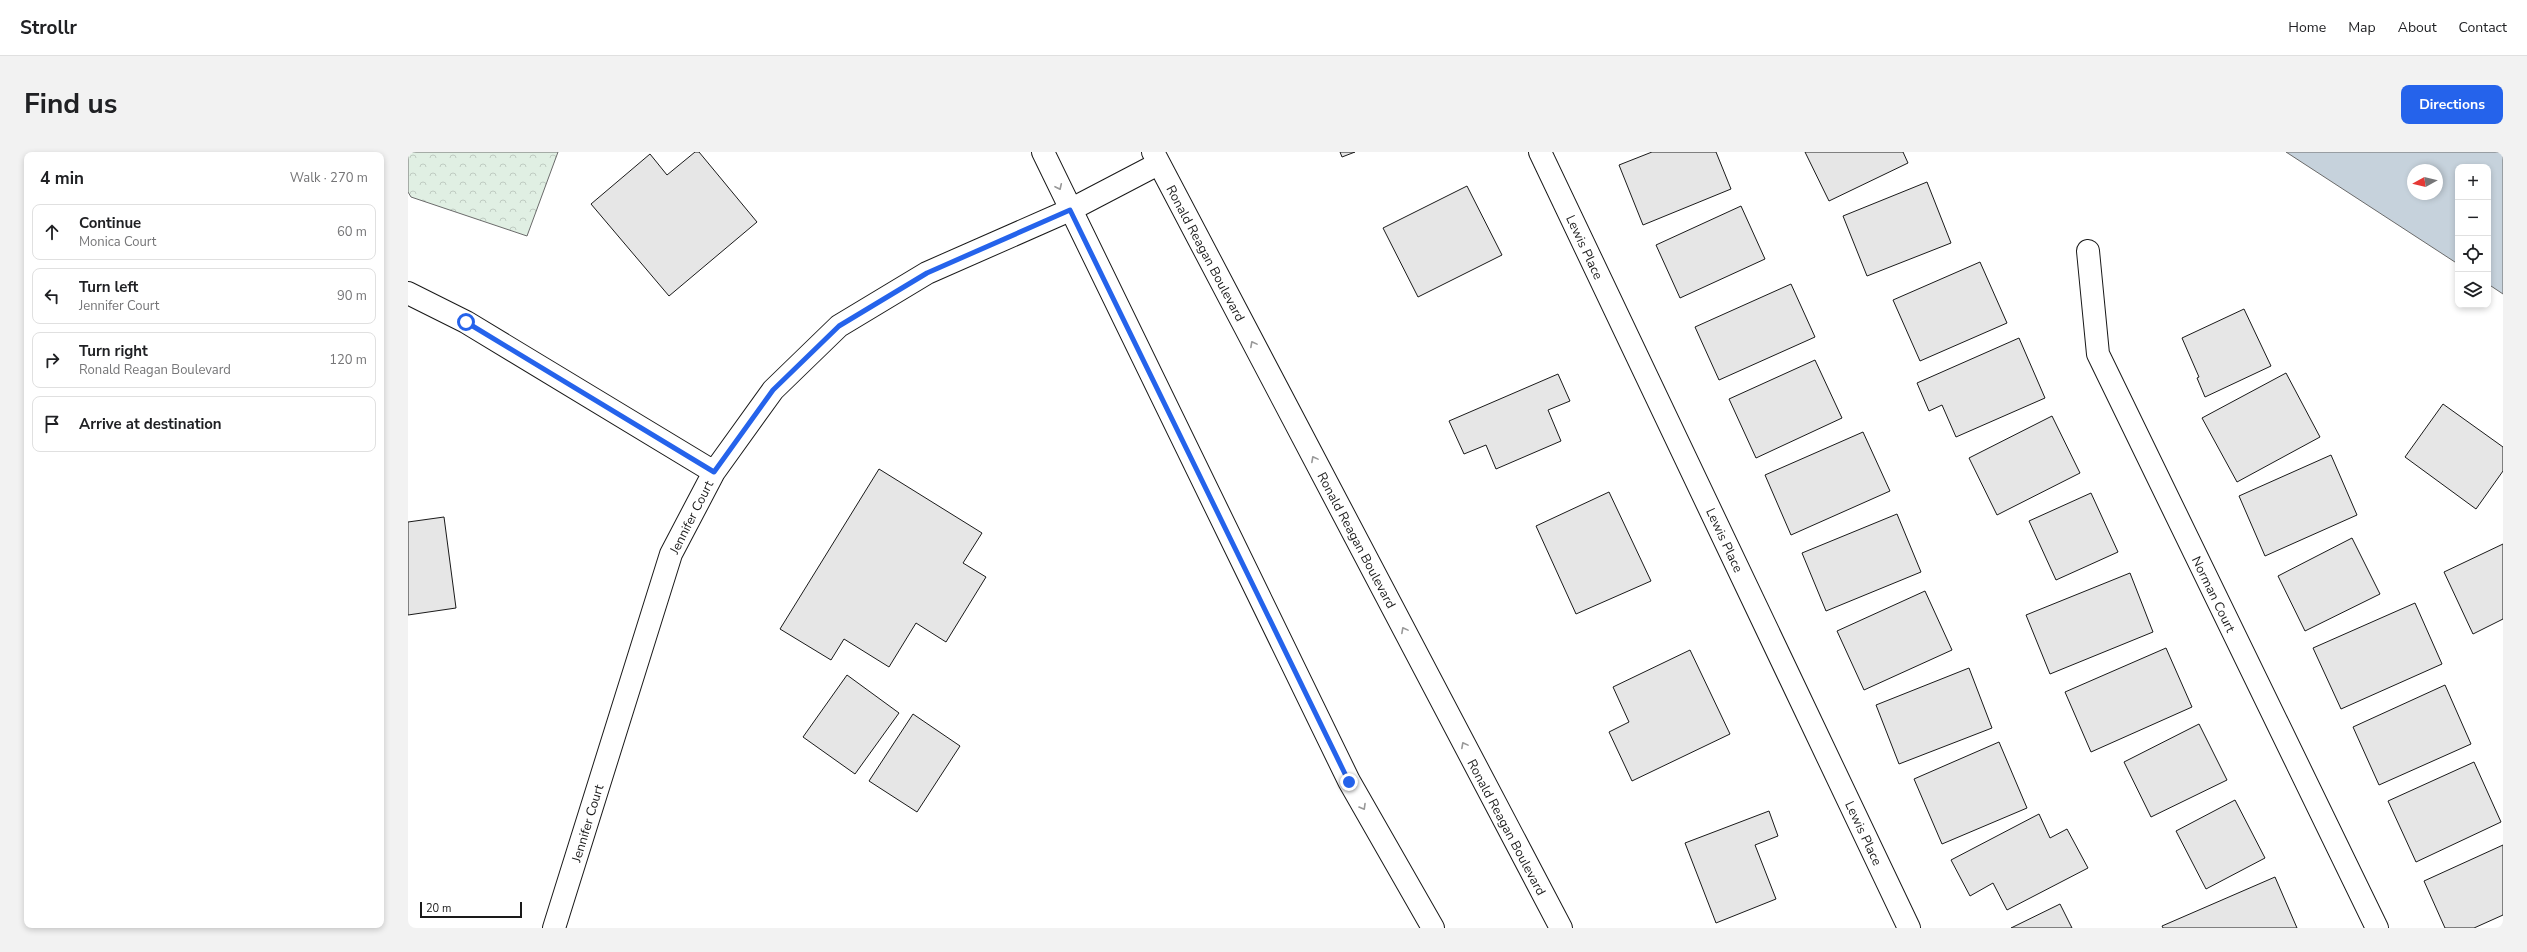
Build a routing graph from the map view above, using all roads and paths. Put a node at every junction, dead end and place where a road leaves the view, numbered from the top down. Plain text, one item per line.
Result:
1 (1043, 152) edge
2 (1540, 152) edge
3 (1156, 158) edge
4 (1070, 210) junction
5 (2088, 251) dead end
6 (408, 293) edge
7 (714, 472) junction
8 (554, 928) edge
9 (1433, 928) edge
10 (1561, 928) edge
11 (1909, 928) edge
12 (2377, 928) edge

1 -> 4 street
2 - 11 street, Lewis Place
3 - 4 street, Jennifer Court
10 -> 3 street, Ronald Reagan Boulevard
4 - 7 street, Jennifer Court
4 -> 9 street
5 - 12 street, Norman Court
6 - 7 street
7 - 8 street, Jennifer Court

